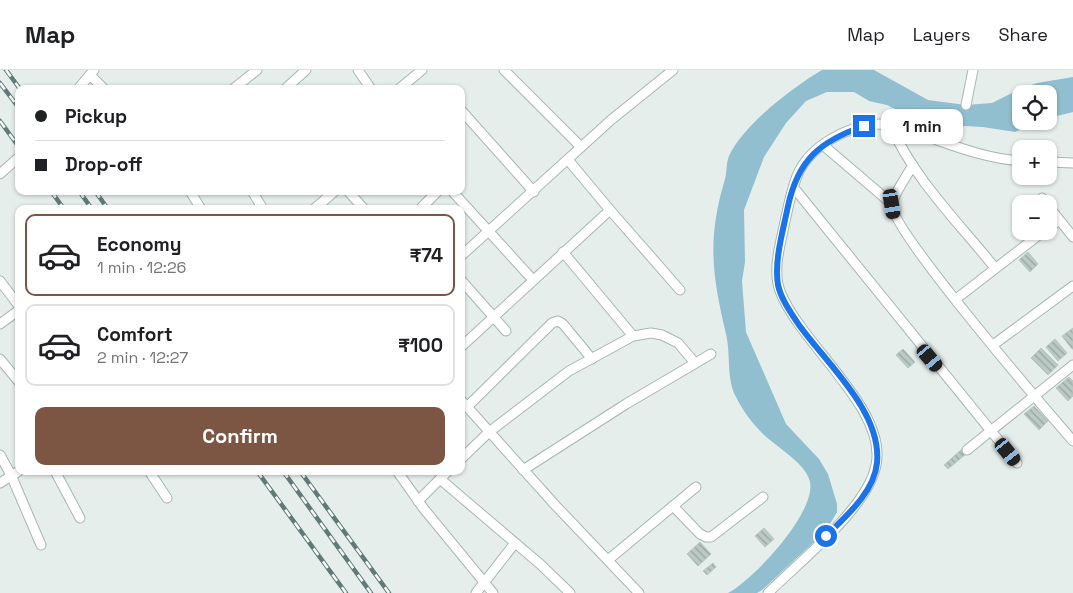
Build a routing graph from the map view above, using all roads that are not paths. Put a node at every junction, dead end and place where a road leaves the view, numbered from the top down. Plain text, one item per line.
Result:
1 (257, 70) edge
2 (306, 70) edge
3 (358, 70) edge
4 (422, 70) edge
5 (504, 70) edge
6 (673, 70) edge
7 (973, 70) edge
8 (92, 73) edge
9 (82, 85) edge
10 (101, 85) edge
11 (240, 85) edge
12 (289, 85) edge
13 (368, 85) edge
14 (404, 85) edge
15 (966, 105) dead end
16 (465, 114) edge
17 (890, 124) junction
18 (823, 145) junction
19 (581, 147) junction
20 (1012, 160) edge
21 (15, 161) edge
22 (569, 161) junction
23 (1057, 162) edge
24 (1073, 163) edge
25 (913, 165) junction
26 (0, 174) edge
27 (794, 188) junction
28 (534, 192) junction
29 (325, 195) edge
30 (352, 195) edge
31 (434, 195) edge
32 (456, 195) edge
33 (892, 204) junction
34 (317, 205) edge
35 (360, 205) edge
36 (424, 205) edge
37 (610, 210) junction
38 (1057, 217) edge
39 (1059, 220) joint
40 (490, 231) junction
41 (1073, 237) edge
42 (1032, 240) edge
43 (563, 252) junction
44 (465, 253) edge
45 (995, 268) junction
46 (533, 280) junction
47 (0, 281) edge
48 (465, 284) edge
49 (1073, 286) edge
50 (680, 290) dead end
51 (956, 299) junction
52 (15, 301) edge
53 (15, 313) edge
54 (493, 316) junction
55 (0, 324) edge
56 (506, 331) dead end
57 (633, 336) junction
58 (465, 343) edge
59 (993, 345) junction
60 (711, 354) dead end
61 (0, 359) edge
62 (592, 359) junction
63 (695, 363) junction
64 (1073, 365) edge
65 (15, 377) edge
66 (1034, 395) junction
67 (465, 402) edge
68 (465, 404) edge
69 (991, 431) junction
70 (488, 432) junction
71 (1073, 441) edge
72 (967, 450) dead end
73 (0, 455) edge
74 (465, 455) edge
75 (1017, 463) dead end
76 (523, 470) junction
77 (15, 473) edge
78 (16, 475) edge
79 (57, 475) edge
80 (152, 475) edge
81 (400, 475) edge
82 (444, 475) edge
83 (440, 479) junction
84 (0, 483) edge
85 (696, 487) dead end
86 (764, 497) dead end
87 (167, 498) dead end
88 (418, 501) junction
89 (673, 506) junction
90 (80, 518) dead end
91 (515, 543) junction
92 (41, 545) dead end
93 (608, 560) junction
94 (485, 583) junction
95 (476, 593) edge
96 (493, 593) edge
97 (570, 593) edge
98 (639, 593) edge
99 (768, 593) edge

1 - 11 street
2 - 12 street
3 - 13 street
4 - 14 street
5 - 19 street
6 - 19 street
7 - 15 street
8 - 9 street
8 - 10 street
16 - 28 street
17 - 18 street
17 - 20 street
17 - 25 street
18 - 27 street
18 - 33 street
19 - 22 street
21 - 26 street
22 - 28 street
22 - 37 street
23 - 24 street
25 - 33 street
25 - 45 street
27 - 69 street
27 - 99 street
28 - 40 street
29 - 34 street
30 - 35 street
31 - 36 street
32 - 40 street
33 - 51 street
37 - 43 street
37 - 50 street
38 - 39 street
39 - 41 street
40 - 44 street
40 - 46 street
42 - 45 street
43 - 46 street
43 - 57 street
45 - 51 street
46 - 54 street
47 - 52 street
48 - 54 street
49 - 59 street
51 - 59 street
53 - 55 street
54 - 56 street
54 - 58 street
57 - 62 street
57 - 63 street
59 - 66 street
60 - 63 street
61 - 65 street
62 - 67 street
62 - 70 street
63 - 76 street
64 - 66 street
66 - 69 street
66 - 71 street
68 - 70 street
69 - 72 street
69 - 75 street
70 - 74 street
70 - 76 street
73 - 77 street
76 - 93 street
77 - 84 street
78 - 92 street
79 - 90 street
80 - 87 street
81 - 88 street
82 - 83 street
83 - 88 street
83 - 91 street
85 - 89 street
86 - 89 street
88 - 94 street
89 - 93 street
91 - 94 street
91 - 97 street
93 - 98 street
94 - 95 street
94 - 96 street

